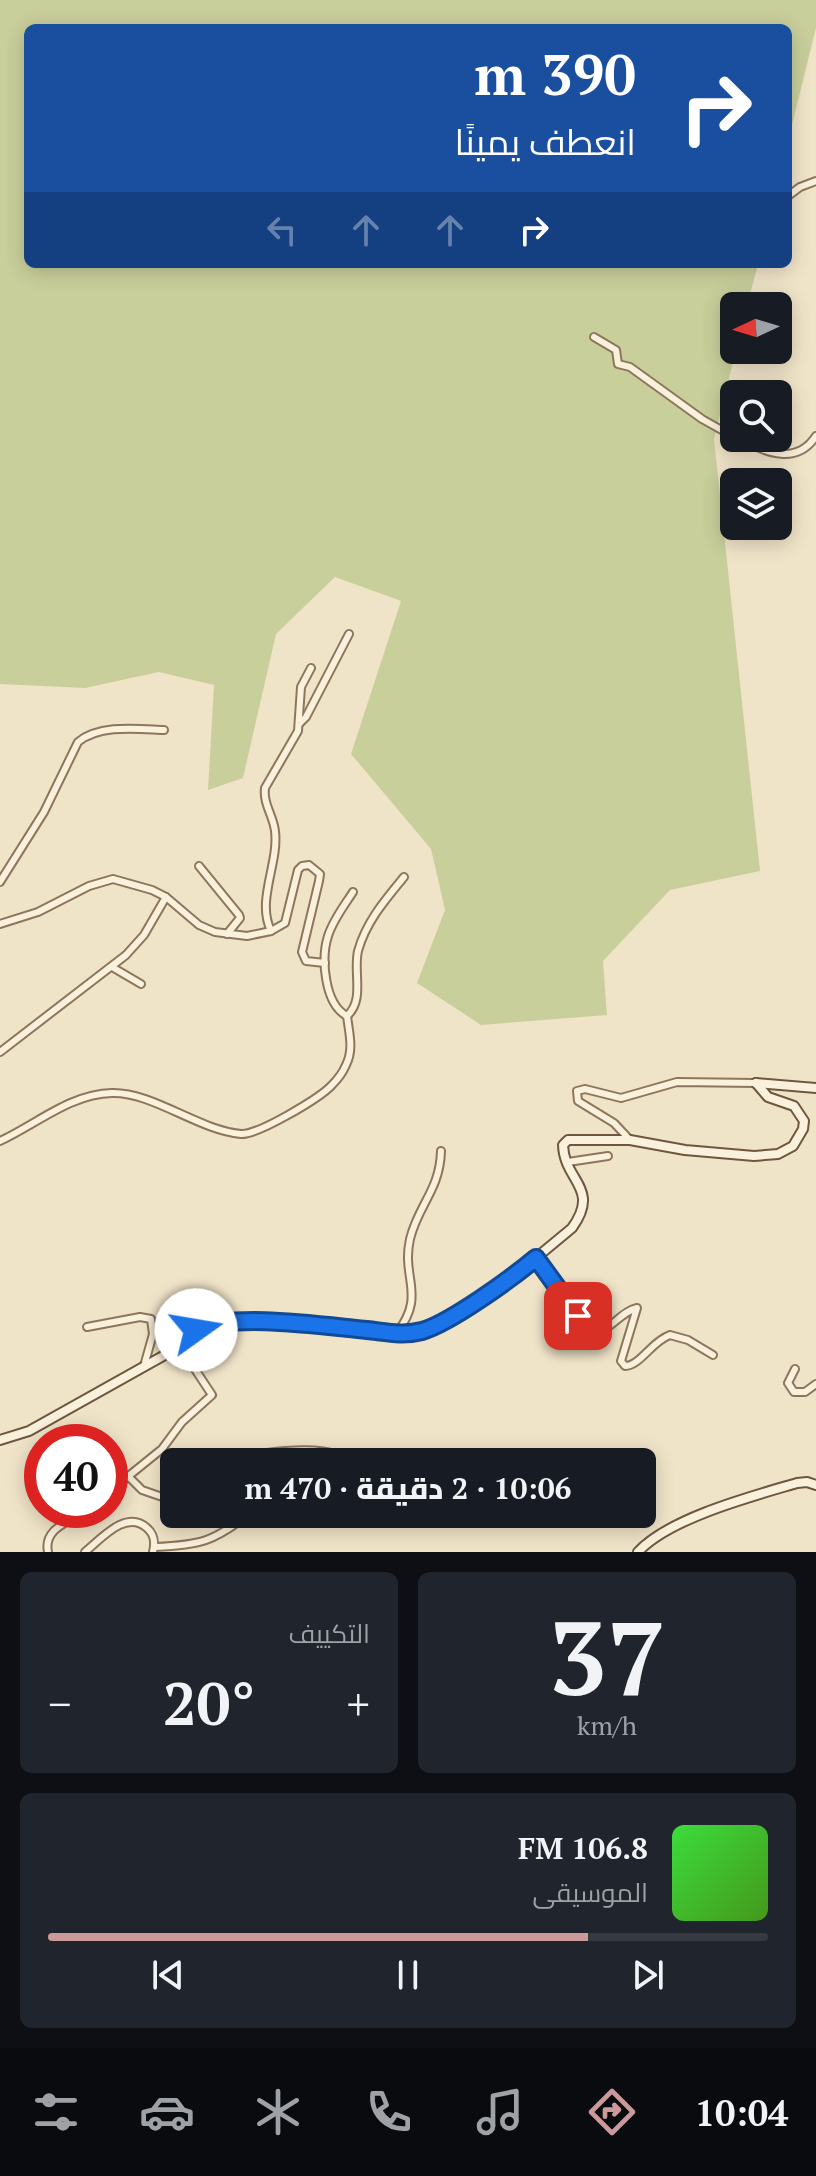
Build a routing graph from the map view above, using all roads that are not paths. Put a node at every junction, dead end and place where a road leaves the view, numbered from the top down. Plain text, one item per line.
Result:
1 (816, 181) edge
2 (792, 191) edge
3 (594, 337) dead end
4 (720, 428) edge
5 (816, 436) edge
6 (792, 450) edge
7 (349, 634) dead end
8 (311, 668) dead end
9 (299, 724) junction
10 (164, 730) dead end
11 (199, 866) dead end
12 (404, 877) dead end
13 (0, 882) edge
14 (353, 892) dead end
15 (166, 897) junction
16 (0, 924) edge
17 (271, 931) junction
18 (227, 934) junction
19 (325, 963) junction
20 (112, 967) junction
21 (141, 984) dead end
22 (347, 1016) junction
23 (0, 1052) edge
24 (756, 1083) junction
25 (816, 1088) edge
26 (630, 1140) junction
27 (0, 1141) edge
28 (441, 1151) dead end
29 (608, 1156) dead end
30 (568, 1162) junction
31 (536, 1258) junction
32 (87, 1327) dead end
33 (396, 1334) junction
34 (179, 1345) junction
35 (713, 1355) dead end
36 (144, 1366) junction
37 (795, 1369) dead end
38 (816, 1384) edge
39 (0, 1440) edge
40 (129, 1477) joint
41 (816, 1485) edge
42 (160, 1496) edge
43 (59, 1528) edge
44 (229, 1528) edge
45 (154, 1549) edge
46 (48, 1552) edge
47 (85, 1552) edge
48 (638, 1552) edge

1 - 2 street
3 - 4 street
5 - 6 street
7 - 9 street
8 - 9 street
9 - 17 street
10 - 13 street
11 - 18 street
12 - 22 street
14 - 19 street
15 - 16 street
15 - 18 street
15 - 20 street
17 - 18 street
17 - 19 street
19 - 22 street
20 - 21 street
20 - 23 street
22 - 27 street
24 - 25 street
24 - 26 street
24 - 26 street
26 - 30 street
28 - 33 street
29 - 30 street
30 - 31 street
31 - 33 street
31 - 35 street
32 - 36 street
33 - 34 street
34 - 36 street
34 - 40 street
36 - 39 street
37 - 38 street
40 - 42 street
41 - 48 street
43 - 46 street
44 - 45 street
45 - 47 street

